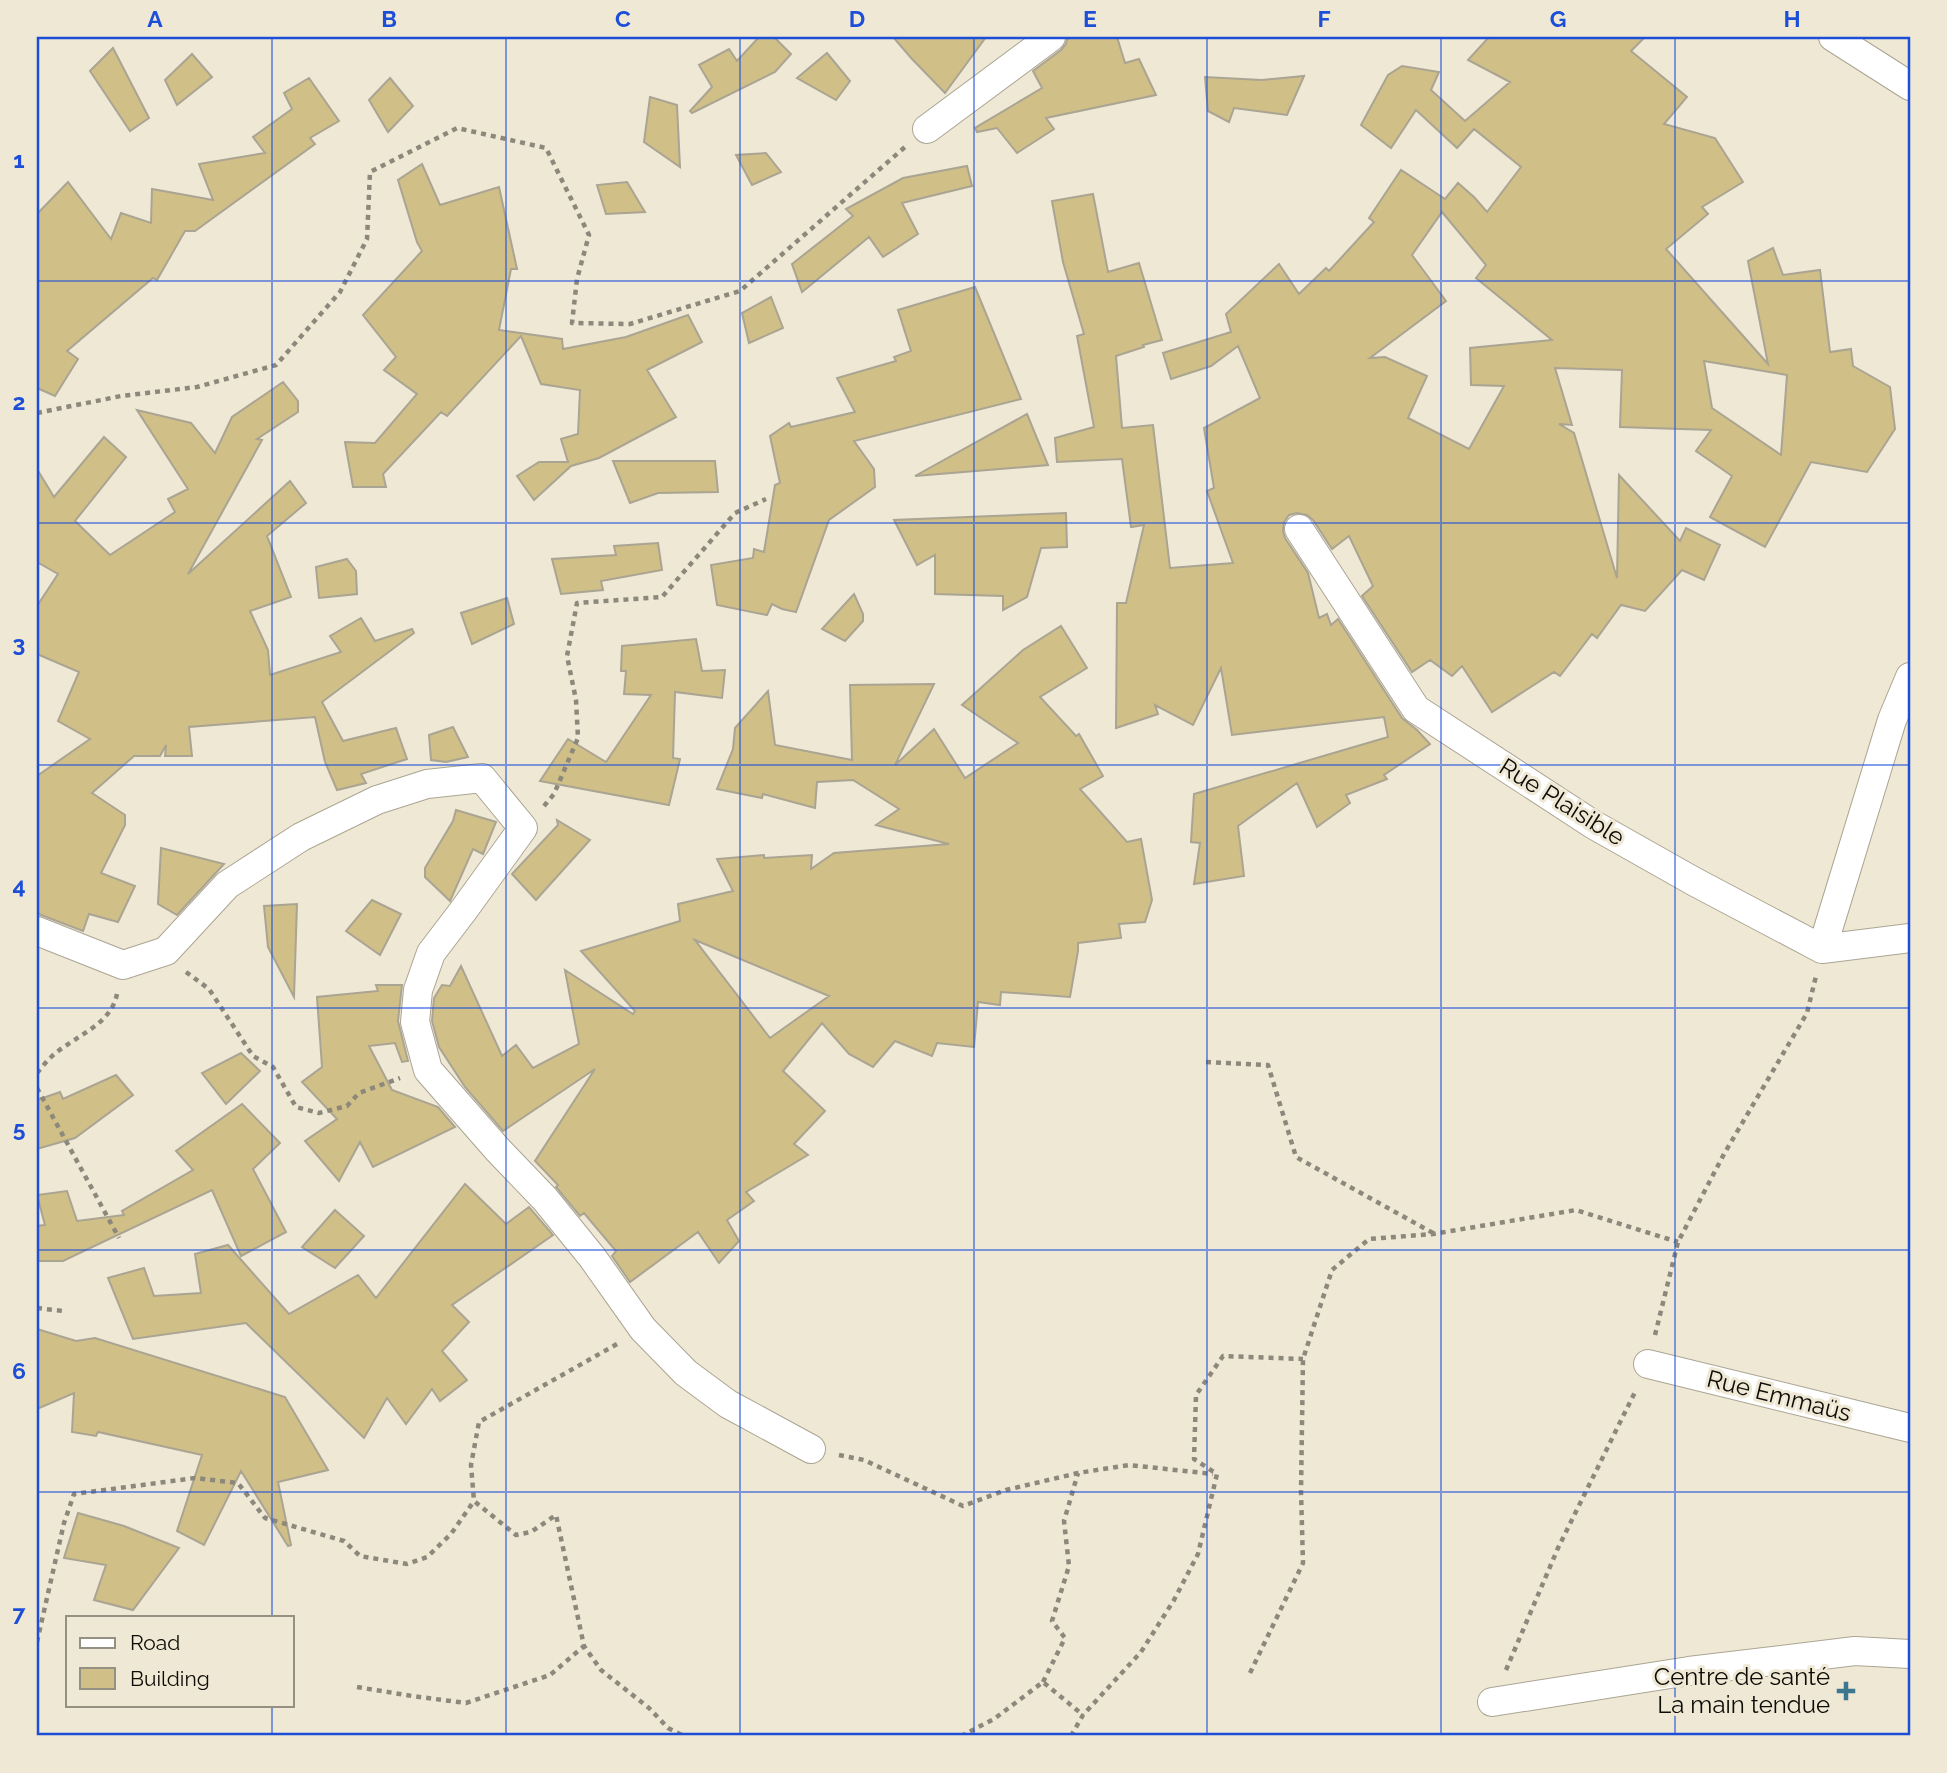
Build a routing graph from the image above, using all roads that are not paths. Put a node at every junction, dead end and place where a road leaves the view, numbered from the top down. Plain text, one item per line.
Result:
1 (1051, 37) edge
2 (1833, 37) edge
3 (1910, 86) edge
4 (927, 129) road end
5 (1299, 529) dead end
6 (1910, 677) edge
7 (37, 931) edge
8 (1910, 938) edge
9 (1822, 949) junction
10 (1648, 1364) dead end
11 (1910, 1428) edge
12 (811, 1449) road end
13 (1910, 1654) edge
14 (1492, 1702) dead end

1 - 4 street
2 - 3 street
5 - 9 street, Rue Plaisible
6 - 9 street
7 - 12 street
8 - 9 street
10 - 11 street, Rue Emmaüs
13 - 14 street

